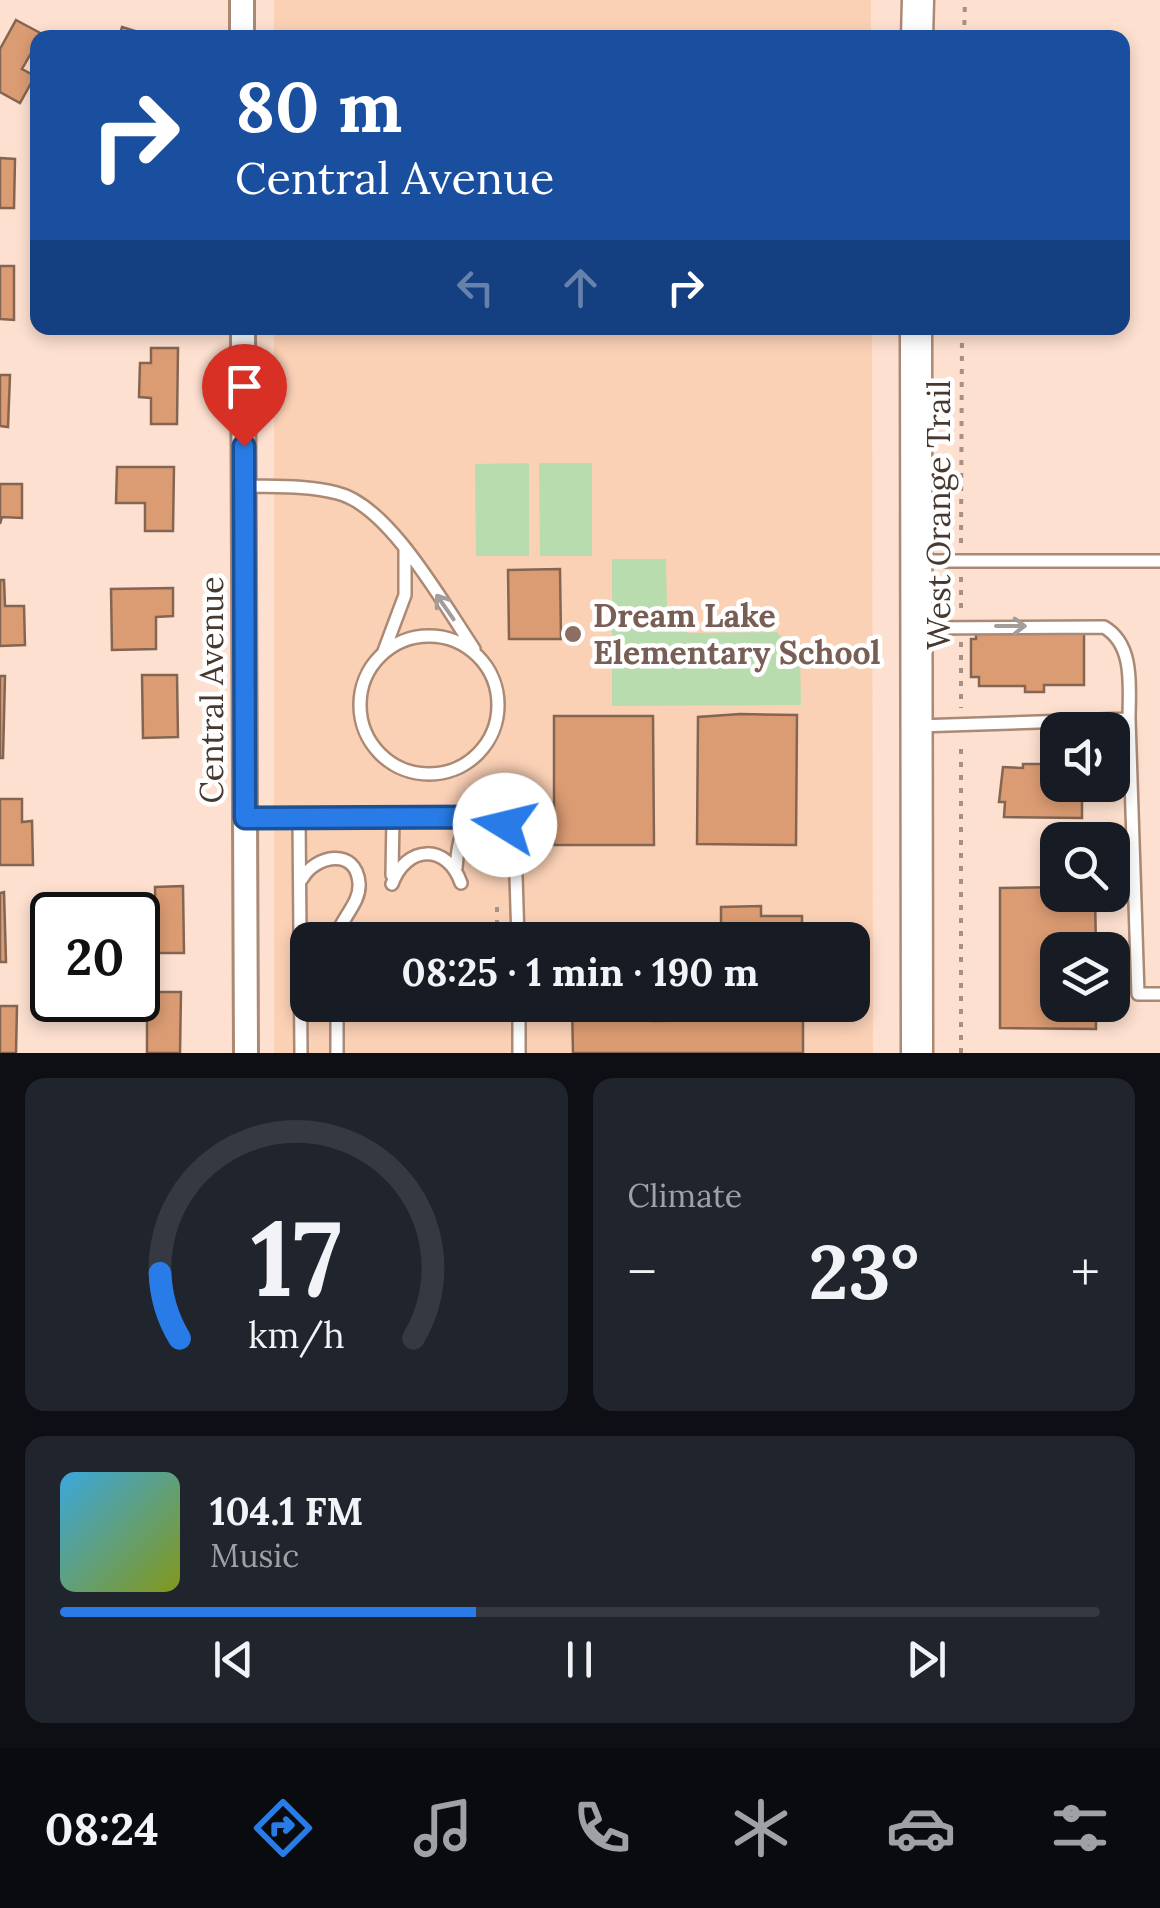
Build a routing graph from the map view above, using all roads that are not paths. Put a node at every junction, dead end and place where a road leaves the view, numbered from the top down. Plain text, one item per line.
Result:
1 (242, 0) edge
2 (918, 0) edge
3 (242, 30) edge
4 (917, 30) edge
5 (243, 335) edge
6 (916, 335) edge
7 (244, 486) junction
8 (404, 550) junction
9 (918, 560) junction
10 (1160, 561) edge
11 (918, 628) junction
12 (384, 653) junction
13 (486, 666) junction
14 (1129, 712) edge
15 (1040, 722) edge
16 (918, 726) junction
17 (1130, 750) edge
18 (482, 817) junction
19 (245, 818) junction
20 (300, 818) junction
21 (393, 818) junction
22 (456, 868) junction
23 (300, 883) junction
24 (461, 883) dead end
25 (340, 922) edge
26 (517, 922) edge
27 (1160, 994) edge
28 (336, 1022) edge
29 (519, 1022) edge
30 (246, 1053) edge
31 (301, 1053) edge
32 (337, 1053) edge
33 (519, 1053) edge
34 (917, 1053) edge

1 - 3 street
2 - 4 main road
5 - 7 street, Central Avenue
6 - 9 main road
7 - 8 lane
7 - 19 street, Central Avenue
8 - 12 lane
13 -> 8 lane
9 - 10 lane
9 - 11 main road
11 -> 14 lane
11 - 16 main road
12 - 13 lane
12 - 13 lane
15 - 16 lane
16 - 34 main road
17 - 27 lane
18 - 21 lane
18 - 22 lane
18 - 26 lane
19 - 20 lane
19 - 30 street, Central Avenue
20 - 21 lane
20 - 23 lane
21 - 22 lane
22 - 24 lane
23 - 25 lane
23 - 31 lane
28 - 32 lane
29 - 33 lane

